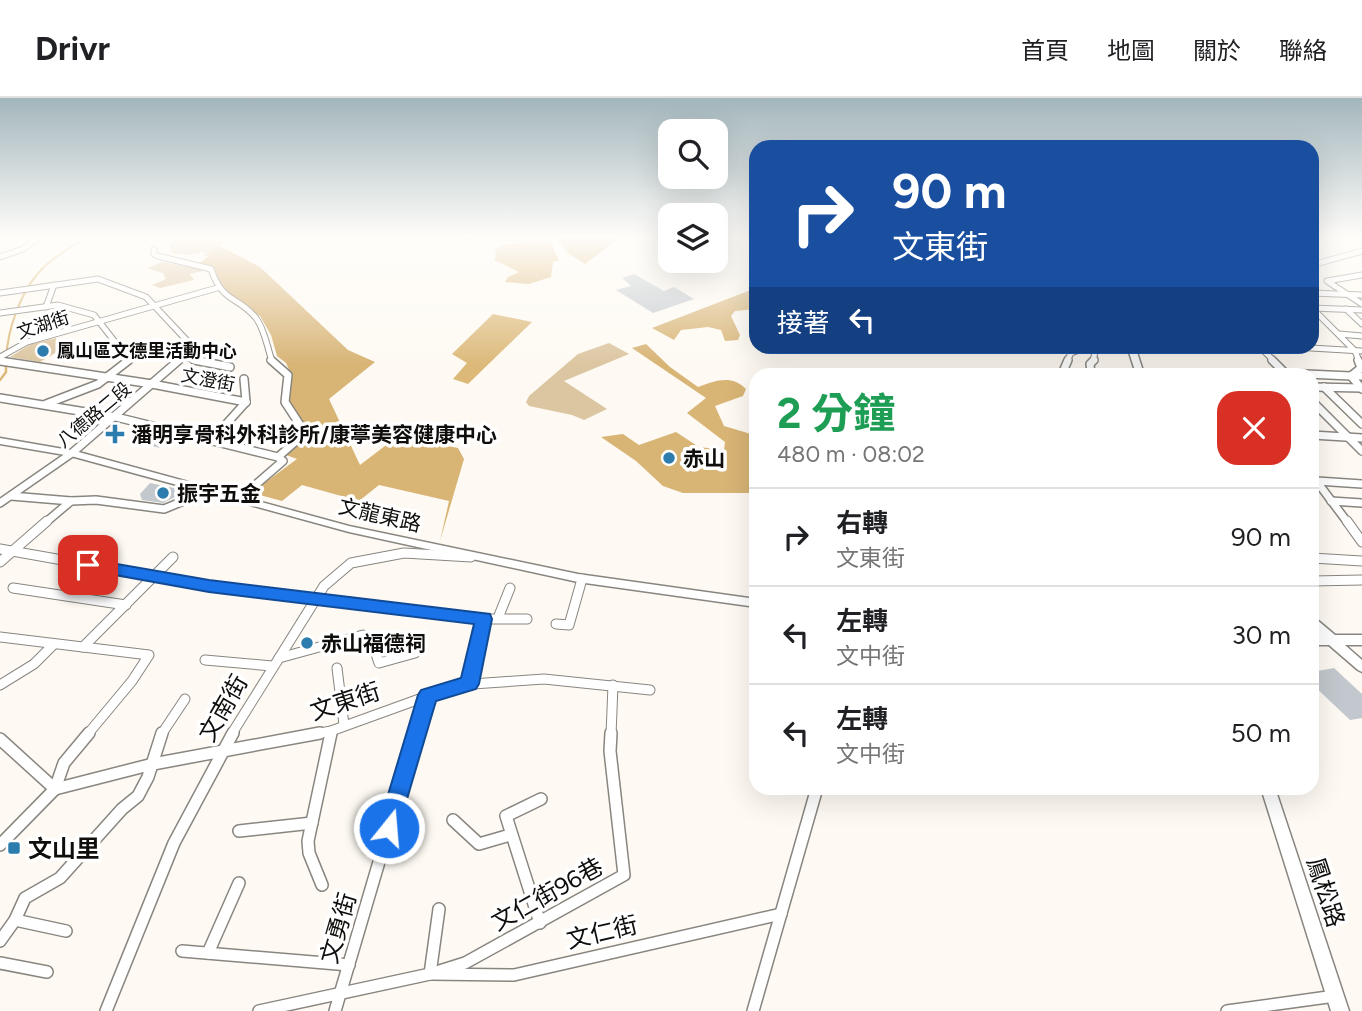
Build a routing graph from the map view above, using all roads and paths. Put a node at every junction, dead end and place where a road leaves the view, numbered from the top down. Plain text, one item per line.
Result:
1 (94, 280) edge
2 (100, 280) edge
3 (214, 280) edge
4 (1335, 280) edge
5 (54, 285) junction
6 (217, 288) junction
7 (0, 293) edge
8 (1319, 293) edge
9 (1349, 294) junction
10 (1362, 295) edge
11 (46, 307) junction
12 (155, 307) junction
13 (1362, 307) edge
14 (1319, 308) edge
15 (1346, 309) junction
16 (0, 313) edge
17 (1319, 315) edge
18 (100, 322) junction
19 (1362, 324) edge
20 (1339, 334) junction
21 (1362, 336) edge
22 (1319, 349) edge
23 (1359, 351) edge
24 (1266, 354) edge
25 (182, 357) junction
26 (3, 360) edge
27 (230, 367) dead end
28 (1279, 368) edge
29 (1319, 375) edge
30 (1351, 376) junction
31 (1362, 376) edge
32 (105, 377) junction
33 (244, 379) dead end
34 (152, 384) junction
35 (1319, 387) edge
36 (1324, 387) junction
37 (1362, 388) edge
38 (0, 398) edge
39 (246, 402) junction
40 (43, 405) junction
41 (1319, 408) edge
42 (116, 417) junction
43 (1362, 425) edge
44 (1319, 435) edge
45 (1347, 437) junction
46 (1362, 438) edge
47 (0, 441) edge
48 (210, 442) junction
49 (1362, 452) edge
50 (72, 453) junction
51 (278, 457) junction
52 (1319, 479) edge
53 (1319, 484) edge
54 (1362, 484) edge
55 (208, 491) junction
56 (11, 496) junction
57 (238, 500) junction
58 (1331, 500) junction
59 (71, 501) junction
60 (0, 503) edge
61 (1362, 503) edge
62 (1352, 528) junction
63 (1362, 528) edge
64 (1362, 542) edge
65 (0, 549) edge
66 (10, 551) junction
67 (173, 557) dead end
68 (481, 558) junction
69 (1319, 558) edge
70 (1362, 561) edge
71 (0, 562) edge
72 (154, 577) junction
73 (582, 579) junction
74 (1362, 580) edge
75 (1319, 581) edge
76 (13, 588) dead end
77 (510, 588) dead end
78 (315, 600) junction
79 (749, 602) edge
80 (126, 605) junction
81 (498, 618) junction
82 (484, 619) junction
83 (527, 619) dead end
84 (556, 624) dead end
85 (1319, 627) edge
86 (0, 637) edge
87 (1319, 640) edge
88 (1334, 640) junction
89 (1362, 640) edge
90 (54, 643) junction
91 (83, 647) junction
92 (415, 653) dead end
93 (205, 660) dead end
94 (275, 662) junction
95 (337, 667) dead end
96 (1362, 667) edge
97 (470, 684) junction
98 (0, 685) edge
99 (613, 685) junction
100 (650, 690) dead end
101 (428, 695) junction
102 (186, 699) dead end
103 (344, 725) junction
104 (331, 731) junction
105 (2, 744) edge
106 (222, 750) junction
107 (153, 764) junction
108 (55, 789) junction
109 (815, 795) edge
110 (1270, 795) edge
111 (541, 799) dead end
112 (453, 820) dead end
113 (312, 822) junction
114 (239, 831) dead end
115 (510, 835) junction
116 (0, 845) edge
117 (239, 883) dead end
118 (322, 885) dead end
119 (439, 909) dead end
120 (781, 915) junction
121 (15, 920) junction
122 (540, 923) junction
123 (66, 931) dead end
124 (0, 942) edge
125 (181, 951) dead end
126 (208, 953) junction
127 (0, 963) edge
128 (349, 965) junction
129 (47, 972) dead end
130 (430, 974) junction
131 (340, 993) junction
132 (1338, 1004) edge
133 (106, 1011) edge
134 (259, 1011) edge
135 (335, 1011) edge
136 (753, 1011) edge
137 (1227, 1011) edge

1 - 5 street
2 - 12 street
3 - 6 street
4 - 9 street
5 - 7 street
5 - 11 street
6 - 12 street, 文湖街
6 - 51 street
8 - 9 street
9 - 10 street
9 - 13 street
11 - 16 street
11 - 18 street
12 - 18 street, 文湖街
12 - 25 street
13 - 15 street
14 - 15 street
15 - 19 street
17 - 20 street
18 - 26 street, 文湖街
18 - 32 street
20 - 21 street
20 - 23 street
22 - 23 street
23 - 30 street
24 - 28 street
25 - 27 street
25 - 34 street, 八德路二段
26 - 32 street, 文澄街
29 - 30 street
30 - 31 street
30 - 37 street
32 - 34 street, 文澄街
32 - 40 street
33 - 39 street
34 - 39 street, 文澄街
34 - 42 street, 八德路二段
35 - 36 street
36 - 37 street
36 - 43 street
38 - 40 street
39 - 48 street
40 - 42 street
41 - 45 street
42 - 48 street
42 - 50 street, 八德路二段
44 - 45 street
45 - 46 street
45 - 49 street
47 - 50 street, 文龍東路
48 - 51 street
50 - 55 street, 文龍東路
50 - 56 street, 八德路二段
51 - 57 street
52 - 54 street
53 - 58 street
55 - 57 street, 文龍東路
55 - 59 street
56 - 59 street
56 - 60 street, 八德路二段
57 - 68 street, 文龍東路
58 - 61 street
58 - 62 street
59 - 66 street
62 - 63 street
62 - 64 street
65 - 66 street
66 - 71 street
66 - 72 street
67 - 72 street
68 - 73 street, 文龍東路
68 - 78 street, 文南街
69 - 70 street
72 - 78 street
72 - 80 street
73 - 79 street, 文龍東路
73 - 84 street
74 - 75 street
76 - 80 street
77 - 81 street
78 - 82 street
78 - 94 street, 文南街
80 - 91 street
81 - 82 street
81 - 83 street
82 - 97 street
85 - 88 street
86 - 90 street
87 - 88 street
88 - 89 street
88 - 96 street
90 - 91 street
90 - 98 street
91 - 108 street
92 - 94 street
93 - 94 street
94 - 106 street, 文南街
95 - 103 street
97 - 99 street, 文東街
97 - 101 street, 文東街
99 - 100 street, 文東街
99 - 122 street, 文仁街96巷
101 - 103 street, 文東街
101 - 128 street, 文勇街
102 - 107 street
103 - 104 street, 文東街
104 - 106 street, 文東街
104 - 113 street
105 - 108 street
106 - 107 street, 文東街
106 - 133 street, 文南街
107 - 108 street, 文東街
107 - 121 street
108 - 116 street
109 - 120 street
110 - 132 street, 鳳松路
111 - 115 street
112 - 115 street
113 - 114 street
113 - 118 street
115 - 122 street
117 - 126 street
119 - 130 street
120 - 130 street, 文仁街
120 - 136 street
121 - 123 street
121 - 124 street
122 - 130 street, 文仁街96巷
125 - 126 street
126 - 128 street
127 - 129 street
128 - 131 street, 文勇街
130 - 131 street, 文仁街
131 - 134 street, 文仁街
131 - 135 street, 文勇街
132 - 137 street

